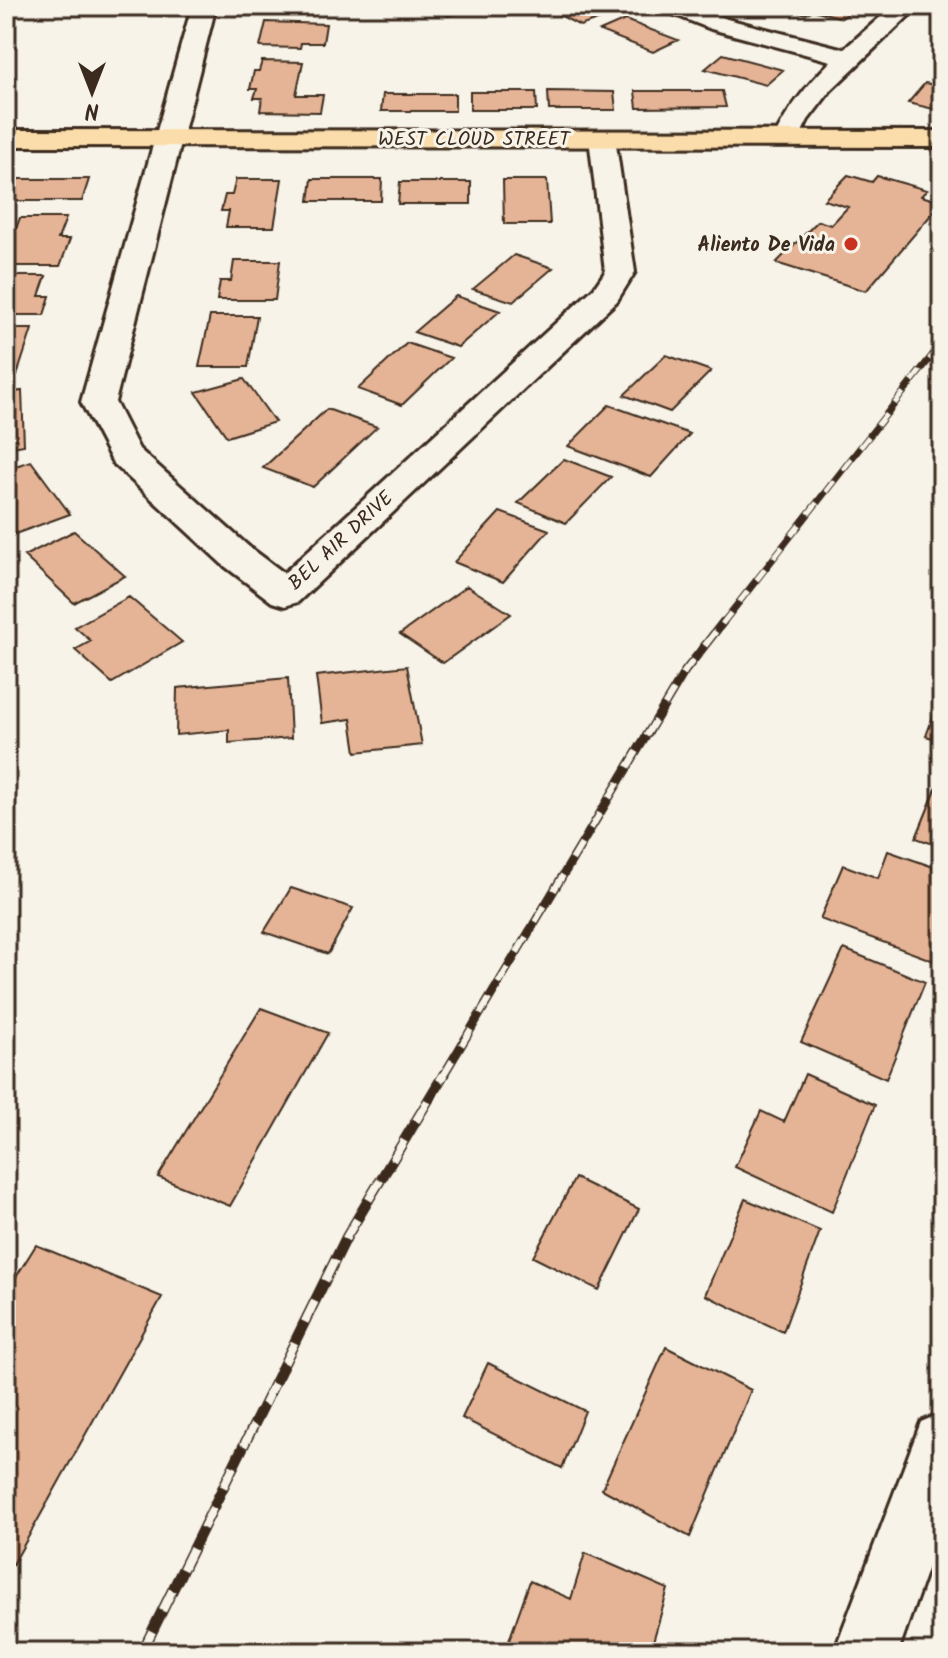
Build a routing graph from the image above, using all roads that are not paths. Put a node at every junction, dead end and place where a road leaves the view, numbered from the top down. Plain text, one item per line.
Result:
1 (204, 6) edge
2 (673, 6) edge
3 (907, 6) edge
4 (850, 58) junction
5 (6, 138) edge
6 (602, 138) junction
7 (787, 138) junction
8 (167, 139) junction
9 (942, 139) edge
10 (942, 1443) edge
11 (866, 1652) edge

1 - 8 street
2 - 4 street
3 - 4 street
4 - 7 street
5 - 8 main road, WEST CLOUD STREET
6 - 7 main road, WEST CLOUD STREET
6 - 8 main road, WEST CLOUD STREET
6 - 8 street, BEL AIR DRIVE
7 - 9 main road, WEST CLOUD STREET
10 - 11 street

